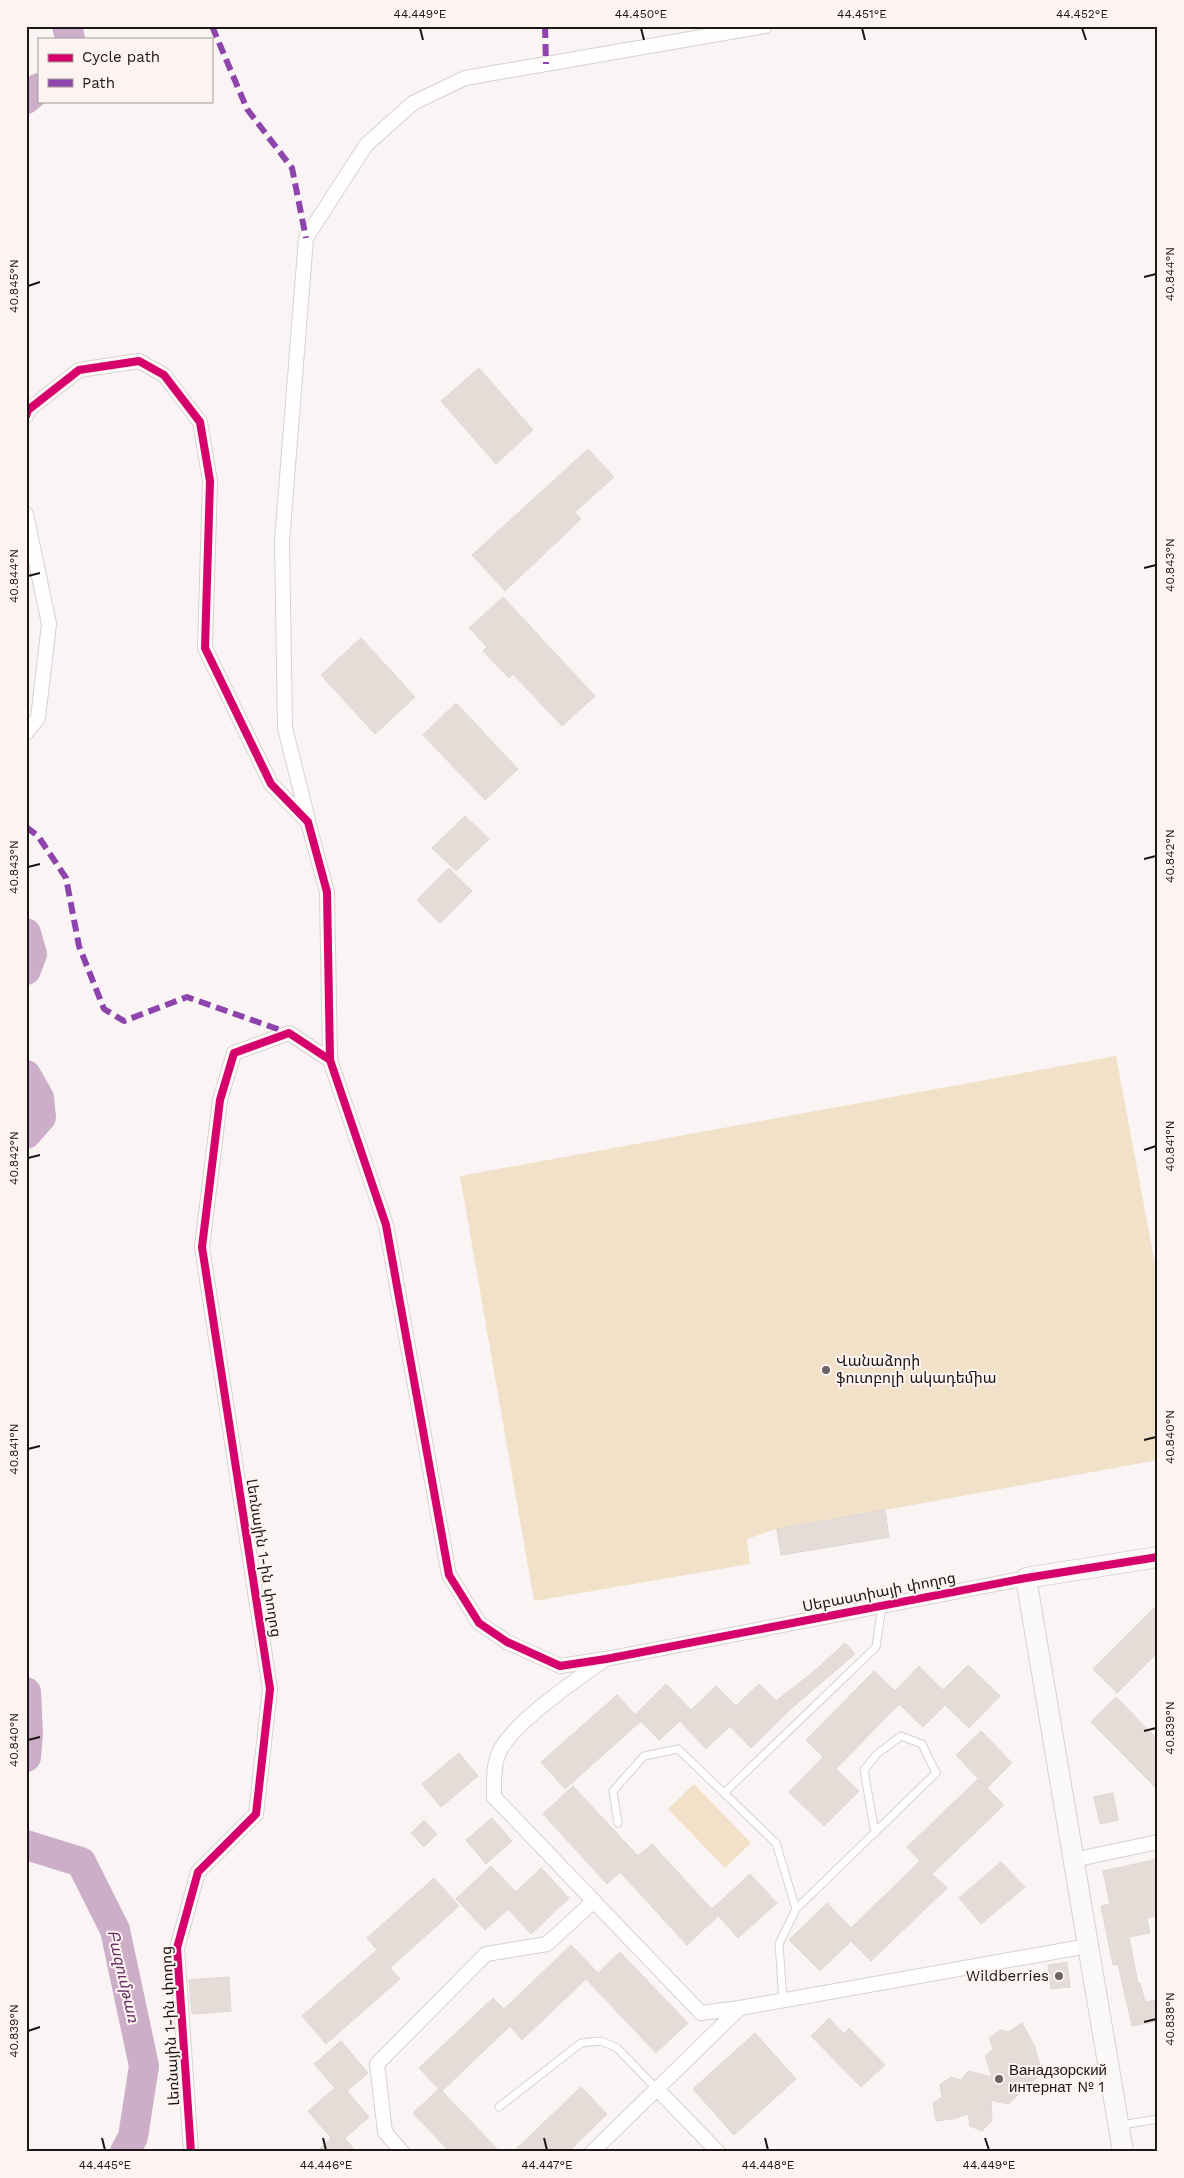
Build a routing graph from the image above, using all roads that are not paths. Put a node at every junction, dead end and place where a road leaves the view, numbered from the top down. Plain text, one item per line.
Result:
1 (765, 26) edge
2 (26, 416) edge
3 (26, 514) edge
4 (26, 733) edge
5 (308, 822) junction
6 (330, 1060) junction
7 (1158, 1557) edge
8 (1026, 1578) junction
9 (882, 1606) junction
10 (606, 1659) junction
11 (724, 1792) junction
12 (618, 1823) dead end
13 (874, 1833) junction
14 (1158, 1842) edge
15 (1074, 1860) junction
16 (594, 1901) junction
17 (796, 1910) junction
18 (1088, 1946) junction
19 (782, 2000) junction
20 (740, 2008) junction
21 (657, 2089) junction
22 (499, 2107) dead end
23 (1158, 2119) edge
24 (1118, 2126) junction
25 (191, 2152) edge
26 (402, 2152) edge
27 (592, 2152) edge
28 (718, 2152) edge
29 (1123, 2152) edge

1 - 5 street, Սեբաստիայի փողոց
2 - 5 street
3 - 4 street
5 - 6 street, Սեբաստիայի փողոց
6 - 10 street, Սեբաստիայի փողոց
6 - 25 street, Լեռնային 1-ին փողոց
7 - 8 street, Սեբաստիայի փողոց
8 - 9 street, Սեբաստիայի փողոց
8 - 15 street
9 - 10 street, Սեբաստիայի փողոց
9 - 11 lane
10 - 16 street
11 - 12 lane
11 - 17 lane
13 - 13 lane
13 - 17 lane
14 - 15 street
15 - 18 street
16 - 20 street
16 - 26 street
17 - 19 lane
18 - 19 street
18 - 24 street
19 - 20 street
20 - 21 street
21 - 22 lane
21 - 27 street
21 - 28 street
23 - 24 lane
24 - 29 street

